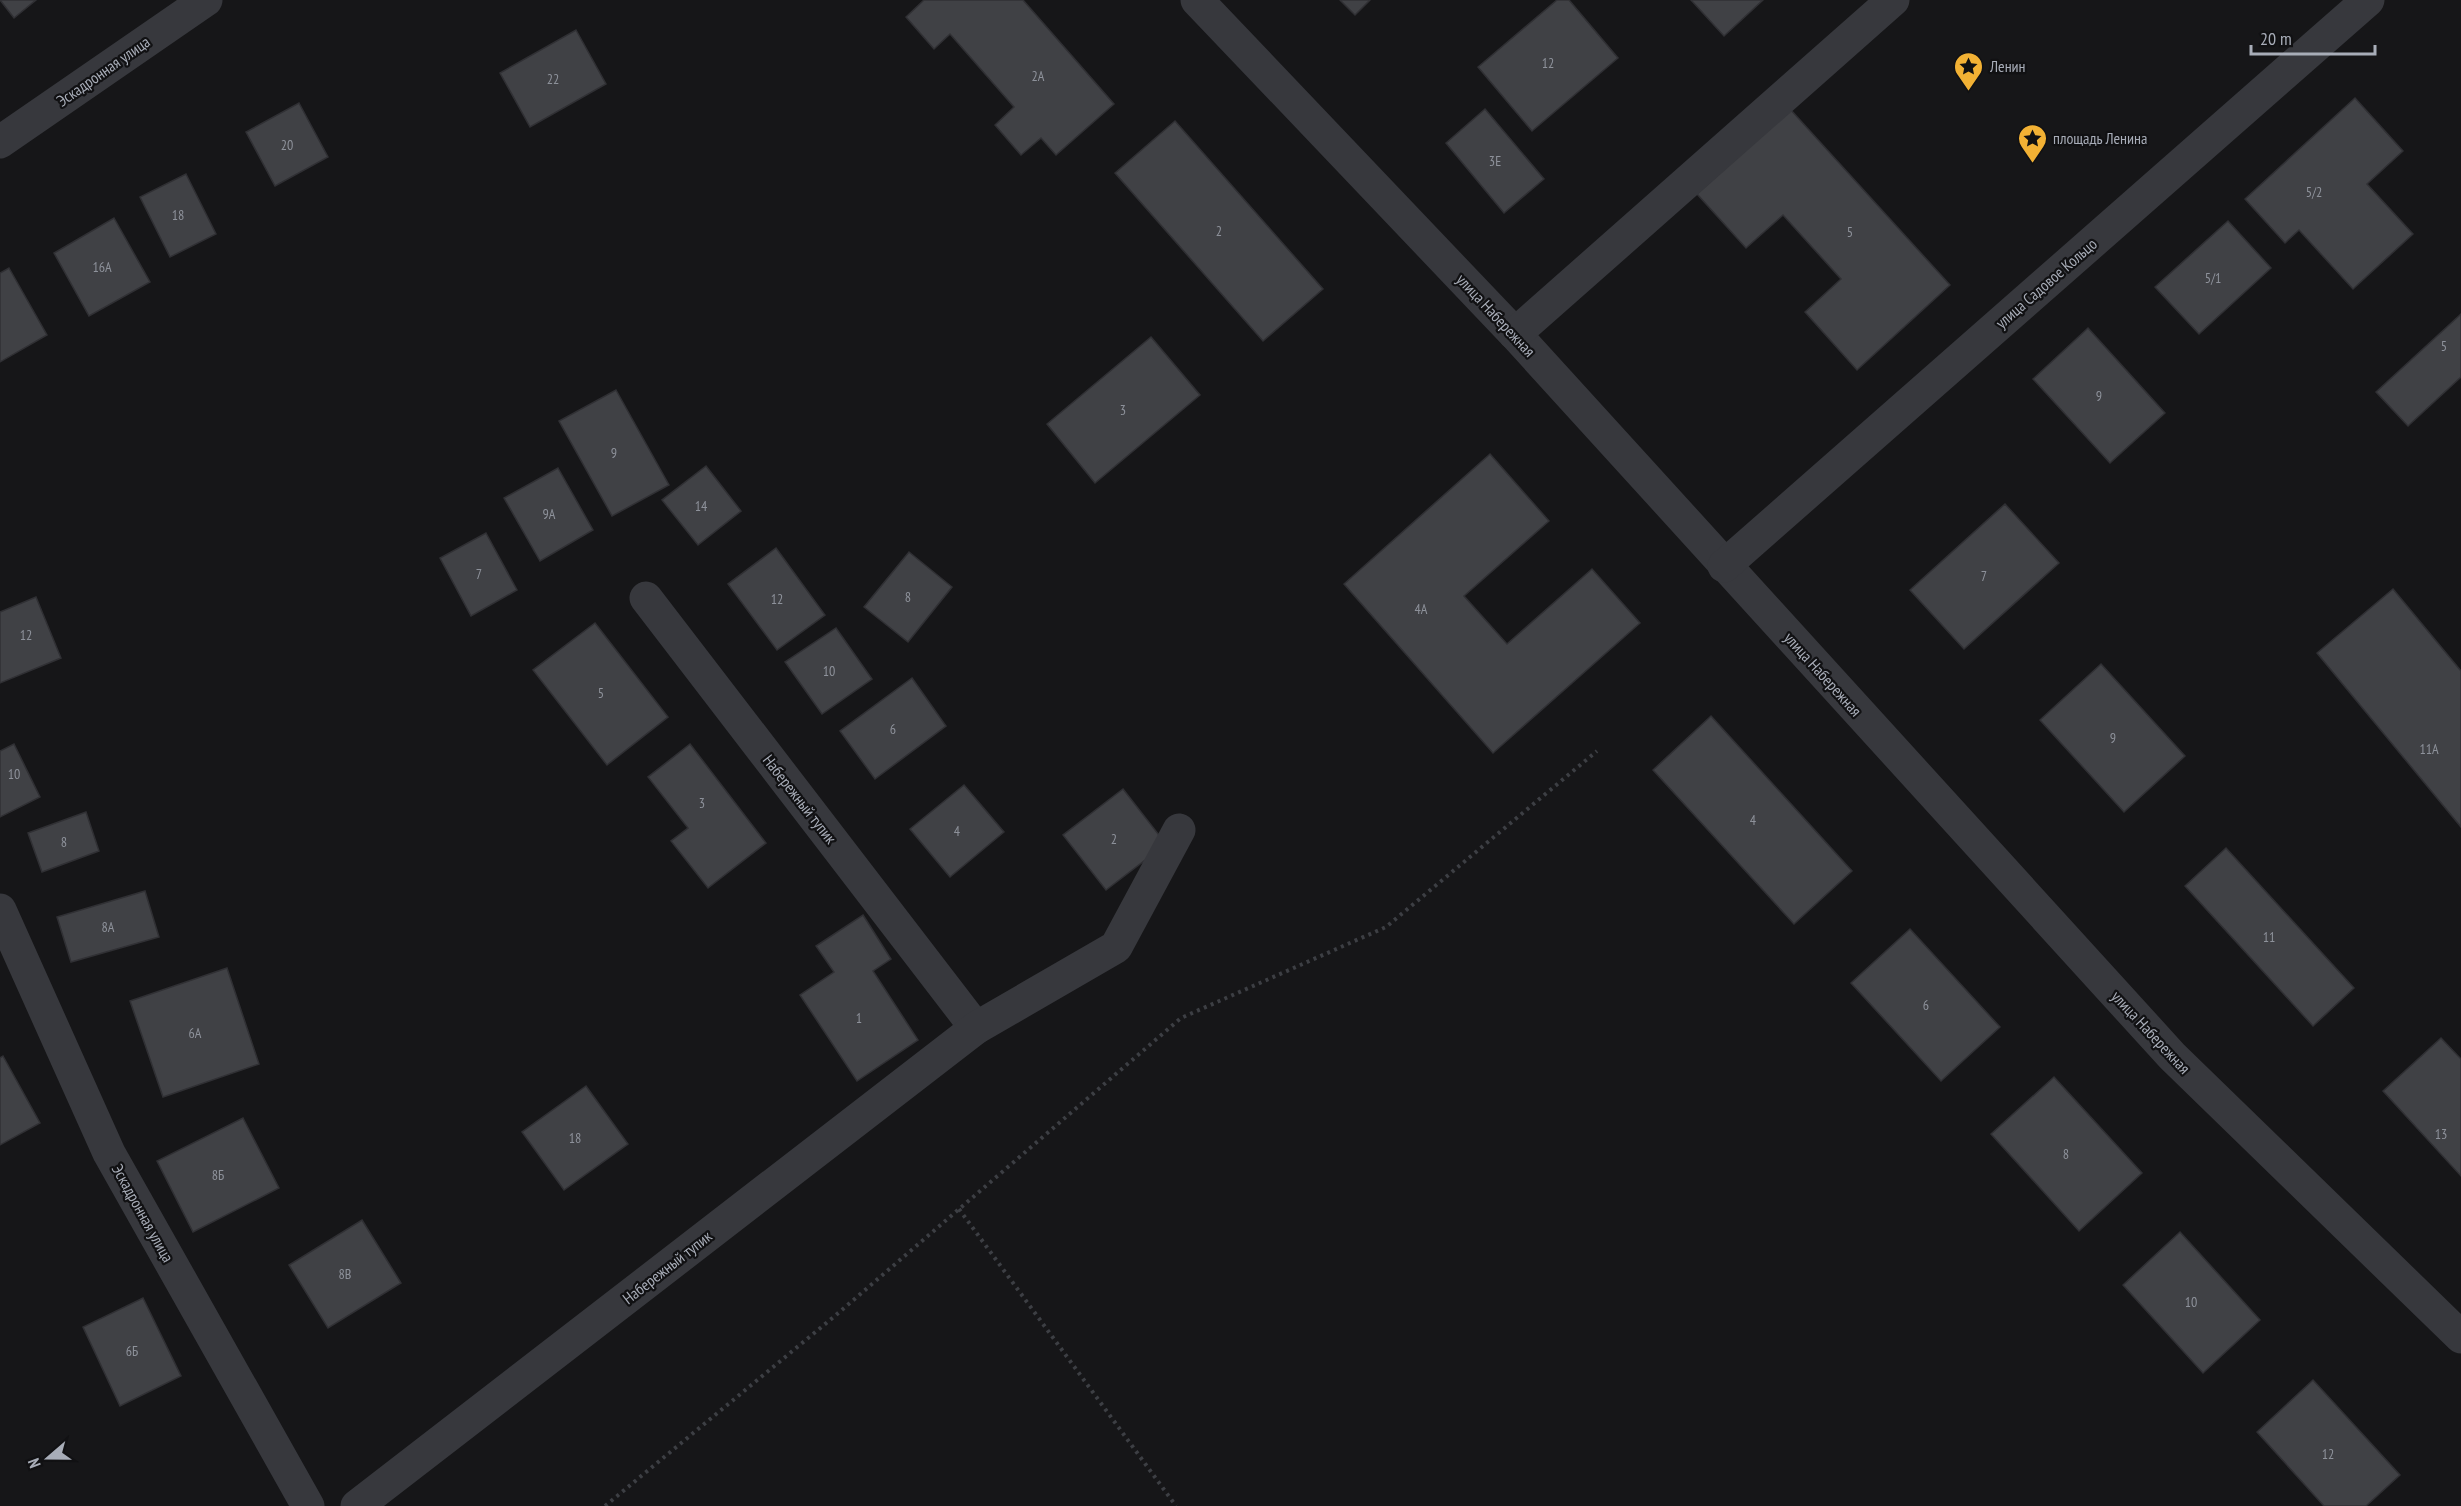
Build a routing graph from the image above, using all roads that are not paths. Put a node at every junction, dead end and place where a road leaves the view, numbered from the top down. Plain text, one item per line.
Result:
1 (206, 0) edge
2 (1197, 0) edge
3 (1893, 0) edge
4 (2368, 0) edge
5 (0, 142) edge
6 (1515, 334) junction
7 (1724, 566) junction
8 (646, 598) dead end
9 (1179, 830) dead end
10 (0, 910) edge
11 (976, 1028) junction
12 (2461, 1337) edge
13 (308, 1506) edge
14 (357, 1506) edge

1 - 5 street, Эскадронная улица
2 - 6 street, улица Набережная
3 - 6 street
4 - 7 street, улица Садовое Кольцо
6 - 7 street, улица Набережная
7 - 12 street, улица Набережная
8 - 11 street, Набережный тупик
9 - 11 street, Набережный тупик
10 - 13 street, Эскадронная улица
11 - 14 street, Набережный тупик

